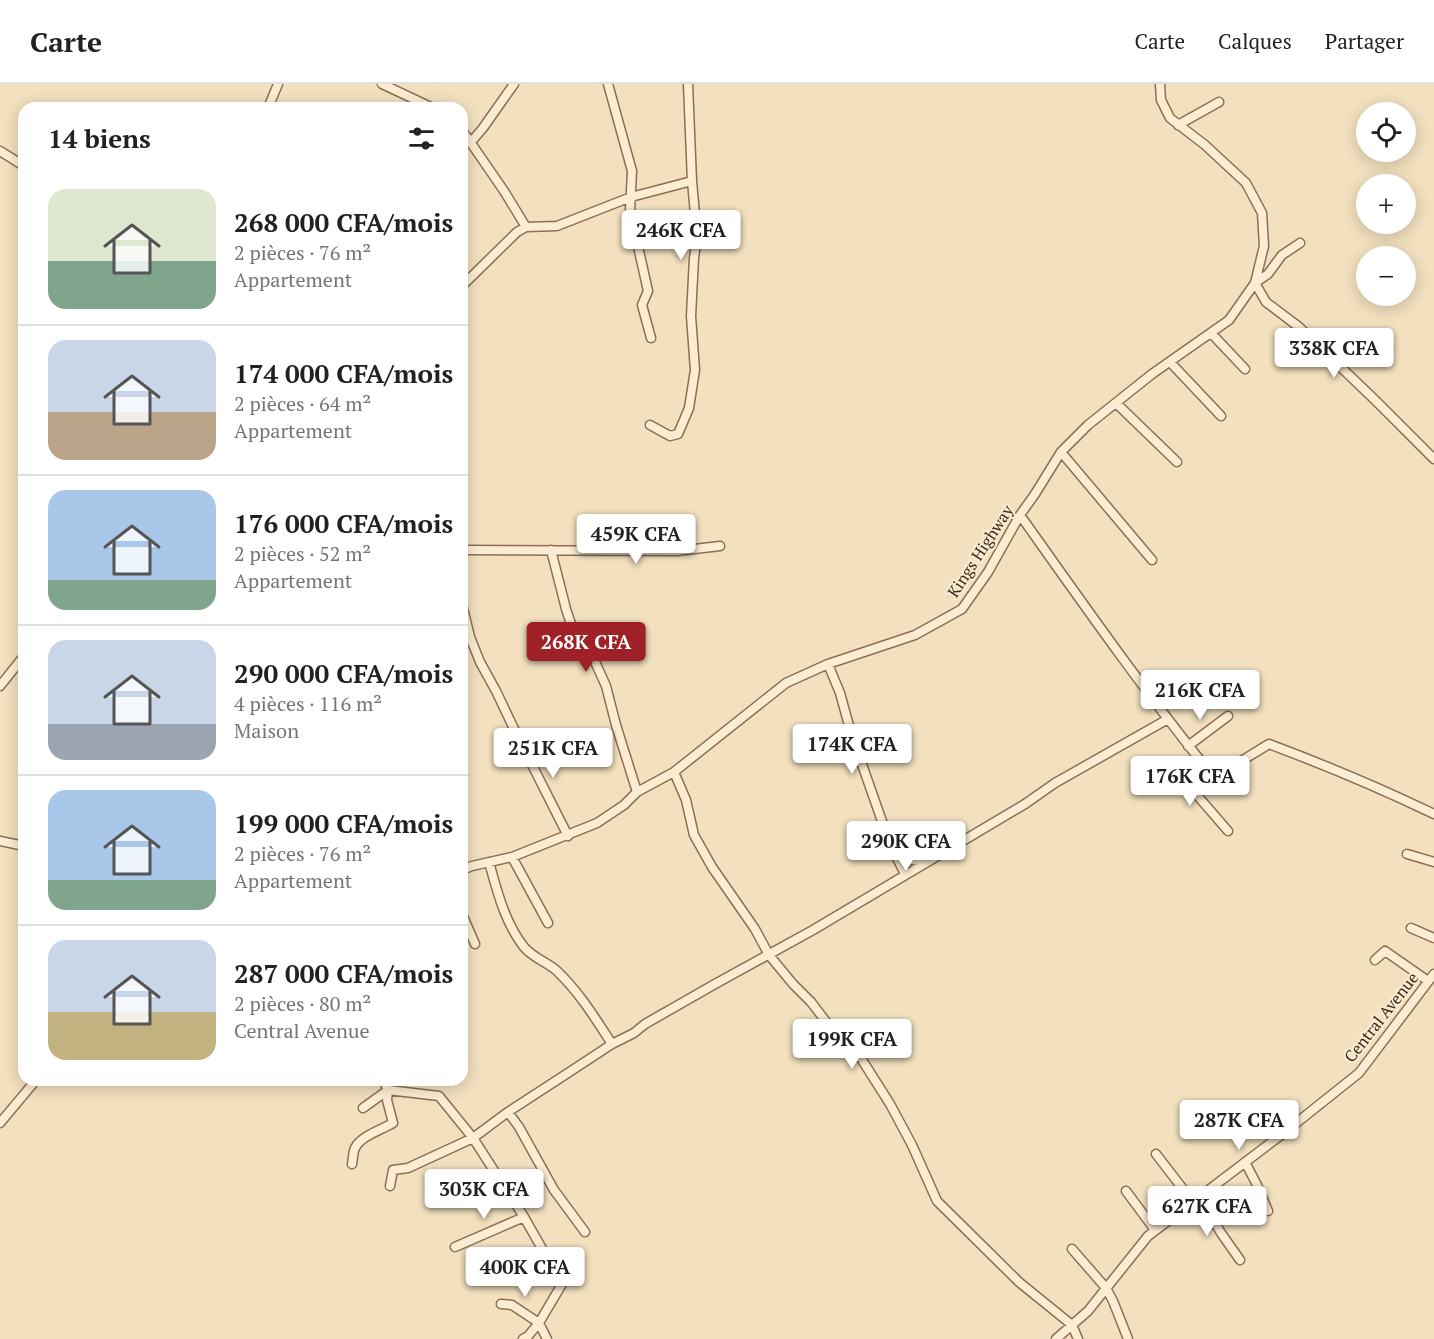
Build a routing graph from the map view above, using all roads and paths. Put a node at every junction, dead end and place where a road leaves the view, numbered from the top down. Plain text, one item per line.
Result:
1 (278, 84) edge
2 (382, 84) edge
3 (514, 84) edge
4 (608, 84) edge
5 (688, 84) edge
6 (1160, 84) edge
7 (270, 102) edge
8 (420, 102) edge
9 (1219, 102) dead end
10 (1178, 125) junction
11 (468, 138) edge
12 (471, 142) junction
13 (0, 151) edge
14 (18, 162) edge
15 (692, 181) junction
16 (631, 197) junction
17 (526, 227) junction
18 (1300, 243) dead end
19 (468, 280) edge
20 (1255, 283) junction
21 (1211, 333) junction
22 (651, 338) dead end
23 (1170, 362) junction
24 (1245, 369) dead end
25 (1116, 403) junction
26 (1221, 416) dead end
27 (650, 425) dead end
28 (1061, 452) junction
29 (1434, 459) edge
30 (1177, 462) dead end
31 (1020, 515) junction
32 (720, 546) dead end
33 (468, 550) edge
34 (551, 550) junction
35 (1152, 560) dead end
36 (468, 630) edge
37 (18, 664) edge
38 (828, 664) junction
39 (0, 686) edge
40 (1228, 716) dead end
41 (1168, 719) junction
42 (1188, 746) junction
43 (1208, 770) junction
44 (674, 772) junction
45 (638, 792) junction
46 (1434, 814) edge
47 (1228, 831) dead end
48 (568, 836) junction
49 (0, 841) edge
50 (18, 845) edge
51 (895, 852) junction
52 (1407, 854) dead end
53 (512, 857) junction
54 (489, 862) junction
55 (927, 862) junction
56 (1434, 862) edge
57 (468, 868) edge
58 (905, 874) junction
59 (548, 923) dead end
60 (468, 927) edge
61 (1410, 928) dead end
62 (1434, 938) edge
63 (476, 944) dead end
64 (769, 955) junction
65 (1375, 960) dead end
66 (1431, 977) edge
67 (612, 1044) junction
68 (31, 1086) edge
69 (386, 1086) edge
70 (388, 1090) junction
71 (363, 1108) dead end
72 (508, 1112) junction
73 (0, 1123) edge
74 (473, 1138) junction
75 (1156, 1154) dead end
76 (1245, 1162) junction
77 (352, 1164) dead end
78 (390, 1186) dead end
79 (1126, 1191) dead end
80 (1196, 1200) junction
81 (1268, 1211) dead end
82 (524, 1217) junction
83 (1155, 1230) junction
84 (585, 1232) dead end
85 (455, 1247) dead end
86 (1072, 1249) dead end
87 (1240, 1260) dead end
88 (1106, 1288) junction
89 (501, 1304) dead end
90 (539, 1323) junction
91 (1072, 1325) junction
92 (523, 1339) edge
93 (547, 1339) edge
94 (1056, 1339) edge
95 (1078, 1339) edge
96 (1128, 1339) edge

1 - 7 street
2 - 8 street
3 - 12 street
4 - 16 street
5 - 15 street
6 - 10 street, Kings Highway
9 - 10 street
10 - 20 street, Kings Highway
11 - 12 street
12 - 17 street
13 - 14 street
15 - 16 street
15 - 27 street
16 - 17 street
16 - 22 street
17 - 19 street
18 - 20 street
20 - 21 street, Kings Highway
20 - 29 street
21 - 23 street, Kings Highway
21 - 24 street
23 - 25 street, Kings Highway
23 - 26 street
25 - 28 street, Kings Highway
25 - 30 street
28 - 31 street, Kings Highway
28 - 35 street
31 - 38 street, Kings Highway
31 - 41 street
32 - 34 street
33 - 34 street
34 - 45 street
36 - 48 street
37 - 39 street
38 - 44 street, Kings Highway
38 - 51 street
40 - 42 street
41 - 42 street
41 - 55 street
42 - 43 street
43 - 46 street
43 - 47 street
44 - 45 street, Kings Highway
44 - 64 street
45 - 48 street, Kings Highway
48 - 53 street, Kings Highway
49 - 50 street
51 - 55 street
51 - 58 street
52 - 56 street
53 - 54 street, Kings Highway
53 - 59 street
54 - 57 street, Kings Highway
54 - 67 street
55 - 58 street
58 - 64 street
60 - 63 street
61 - 62 street
64 - 67 street
64 - 91 street
65 - 66 street
66 - 76 street, Central Avenue
67 - 72 street
68 - 73 street
69 - 70 street
70 - 71 street
70 - 74 street
70 - 77 street
72 - 74 street
72 - 84 street
74 - 78 street
74 - 82 street
75 - 80 street
76 - 80 street, Central Avenue
76 - 81 street
79 - 83 street
80 - 83 street, Central Avenue
80 - 87 street
82 - 85 street
82 - 90 street
83 - 88 street, Central Avenue
86 - 88 street
88 - 91 street, Central Avenue
88 - 96 street
89 - 90 street
90 - 92 street
90 - 93 street
91 - 94 street, Central Avenue
91 - 95 street

